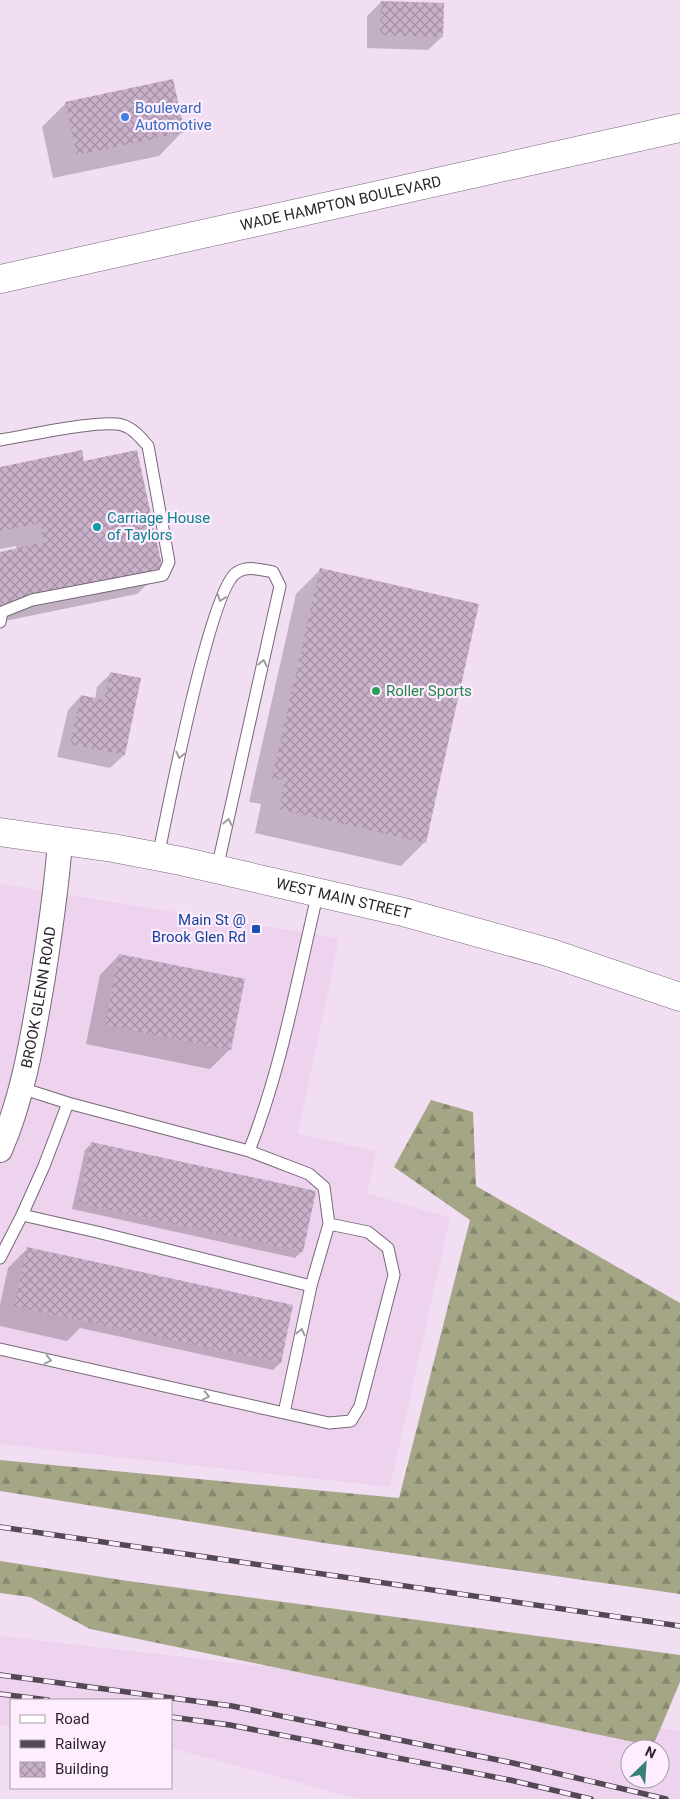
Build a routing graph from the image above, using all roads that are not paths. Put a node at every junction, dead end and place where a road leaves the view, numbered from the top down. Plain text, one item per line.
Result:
1 (680, 128) edge
2 (0, 279) edge
3 (0, 440) edge
4 (0, 622) edge
5 (0, 832) edge
6 (60, 841) junction
7 (158, 857) junction
8 (217, 870) junction
9 (318, 892) junction
10 (680, 997) edge
11 (21, 1088) junction
12 (68, 1103) junction
13 (0, 1150) edge
14 (249, 1151) junction
15 (22, 1216) junction
16 (329, 1224) junction
17 (0, 1258) edge
18 (311, 1286) junction
19 (0, 1349) edge
20 (284, 1413) junction

1 - 2 street, WADE HAMPTON BOULEVARD
3 - 4 lane
5 - 6 street, WEST MAIN STREET
6 - 7 street, WEST MAIN STREET
6 - 11 street, BROOK GLENN ROAD
7 - 8 street, WEST MAIN STREET
8 -> 7 lane
8 - 9 street, WEST MAIN STREET
9 - 10 street, WEST MAIN STREET
9 - 14 lane
11 - 12 lane
11 - 13 street, BROOK GLENN ROAD
12 - 14 lane
12 - 15 lane
14 - 16 lane
15 - 17 lane
15 - 18 lane
16 - 18 lane
16 - 20 lane
20 -> 18 lane
19 -> 20 lane

